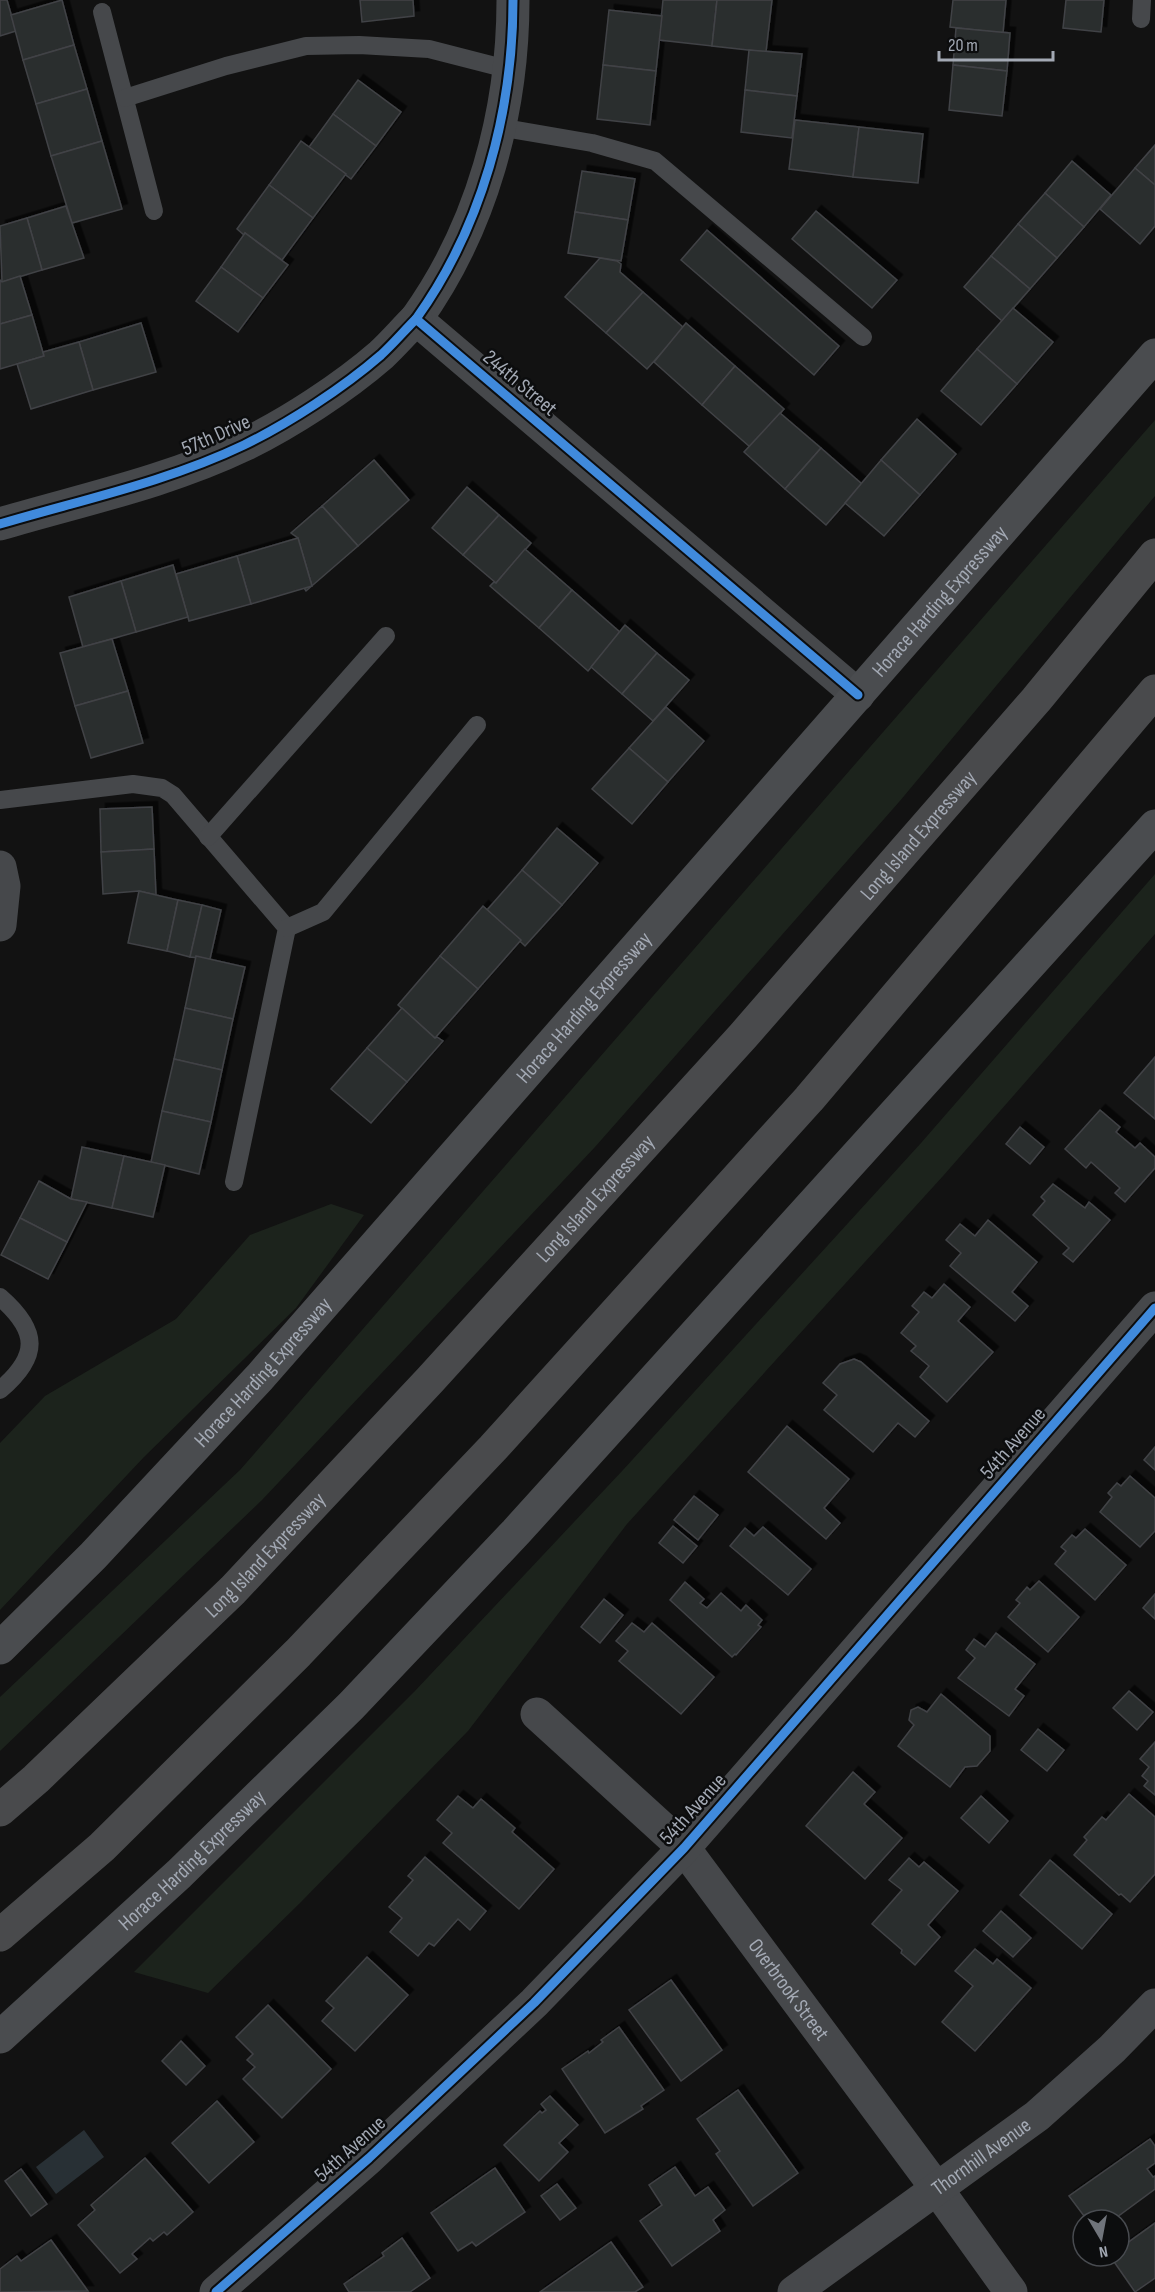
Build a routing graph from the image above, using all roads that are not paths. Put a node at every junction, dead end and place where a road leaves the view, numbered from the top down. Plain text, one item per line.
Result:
1 (513, 0) edge
2 (1142, 0) edge
3 (102, 12) dead end
4 (1141, 19) dead end
5 (511, 70) junction
6 (125, 98) junction
7 (499, 127) junction
8 (154, 211) dead end
9 (416, 319) junction
10 (863, 337) dead end
11 (1155, 356) edge
12 (0, 524) edge
13 (1155, 555) edge
14 (386, 636) dead end
15 (1155, 691) edge
16 (858, 695) junction
17 (477, 725) dead end
18 (0, 800) edge
19 (1155, 826) edge
20 (208, 837) junction
21 (0, 867) edge
22 (0, 925) edge
23 (287, 928) junction
24 (234, 1182) dead end
25 (0, 1297) edge
26 (1155, 1308) edge
27 (0, 1390) edge
28 (0, 1648) edge
29 (537, 1714) dead end
30 (0, 1810) edge
31 (684, 1848) junction
32 (0, 1935) edge
33 (1155, 2005) edge
34 (0, 2037) edge
35 (937, 2188) junction
36 (216, 2292) edge
37 (794, 2292) edge
38 (1011, 2292) edge

1 - 5 street
2 - 4 lane
3 - 6 lane
5 - 6 lane
5 - 7 street
6 - 8 lane
7 - 9 street
7 - 10 lane
9 - 12 street, 57th Drive
9 - 16 street, 244th Street
11 - 16 main road, Horace Harding Expressway
13 - 30 highway, Long Island Expressway
14 - 20 lane
15 - 32 highway
16 - 28 main road, Horace Harding Expressway
17 - 23 lane
18 - 20 lane
19 - 34 main road, Horace Harding Expressway
20 - 23 lane
21 - 22 street
23 - 24 lane
25 - 27 lane
26 - 31 street, 54th Avenue
29 - 31 street, Overbrook Street
31 - 35 street, Overbrook Street
31 - 36 street, 54th Avenue
33 - 35 street, Thornhill Avenue
35 - 37 street, Thornhill Avenue
35 - 38 street, Overbrook Street

